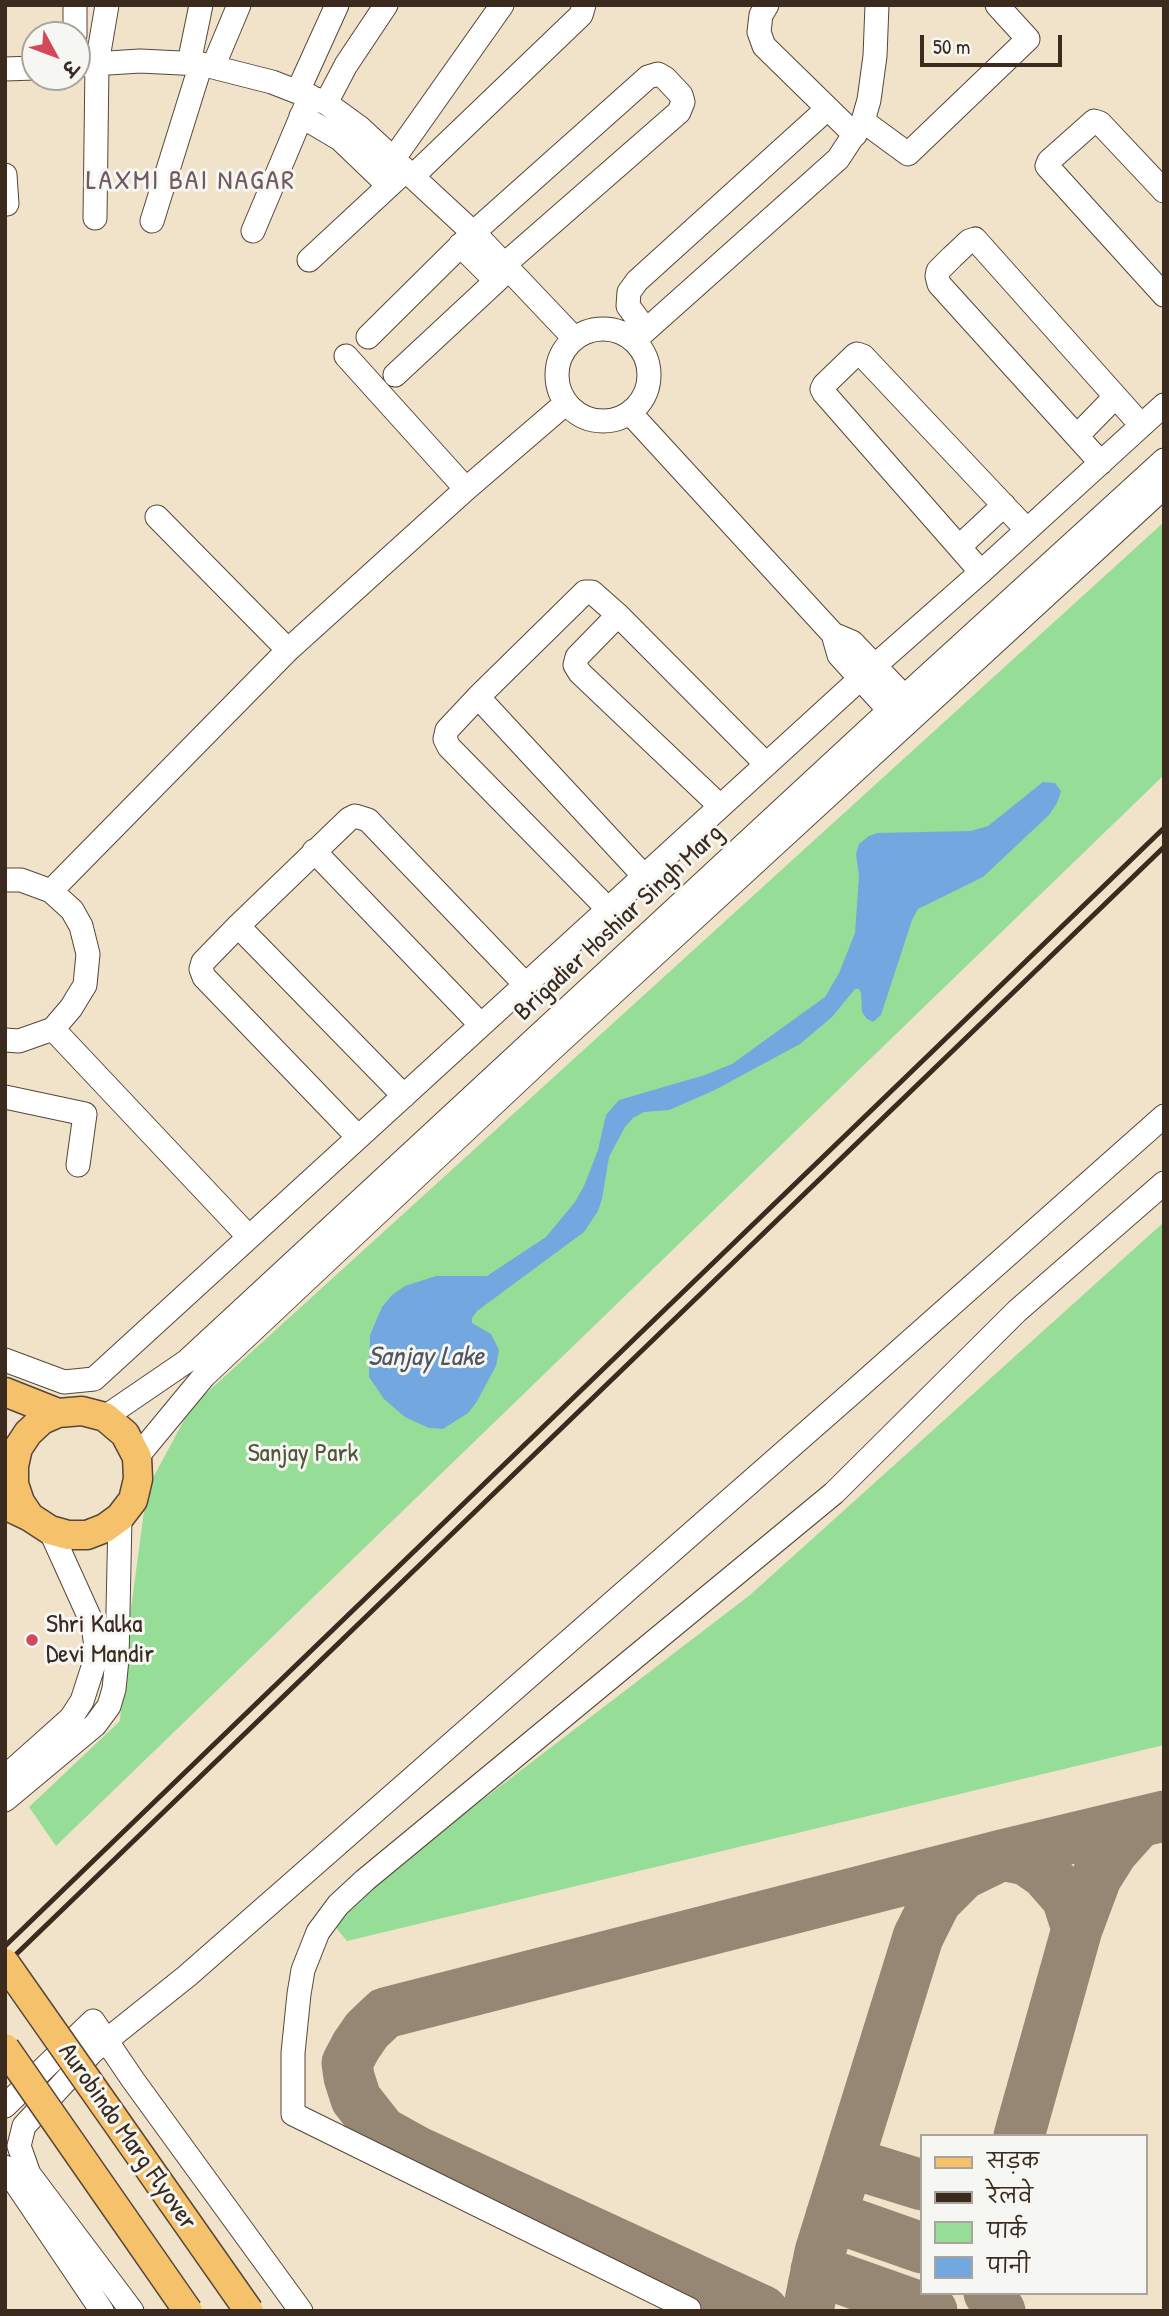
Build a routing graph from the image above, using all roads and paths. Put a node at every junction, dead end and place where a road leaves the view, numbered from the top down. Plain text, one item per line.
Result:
1 (107, 5) edge
2 (201, 5) edge
3 (239, 5) edge
4 (337, 5) edge
5 (386, 5) edge
6 (502, 5) edge
7 (584, 5) edge
8 (767, 5) edge
9 (877, 5) edge
10 (997, 5) edge
11 (91, 64) edge
12 (91, 68) edge
13 (200, 68) junction
14 (91, 91) edge
15 (309, 101) junction
16 (827, 109) junction
17 (859, 128) junction
18 (400, 173) junction
19 (5, 175) edge
20 (1164, 191) edge
21 (8, 204) dead end
22 (94, 218) dead end
23 (152, 221) dead end
24 (253, 230) dead end
25 (467, 239) junction
26 (310, 260) dead end
27 (504, 271) junction
28 (1164, 295) edge
29 (640, 335) junction
30 (368, 337) dead end
31 (574, 338) junction
32 (346, 356) dead end
33 (395, 375) dead end
34 (1115, 397) junction
35 (566, 403) junction
36 (1164, 405) edge
37 (631, 414) junction
38 (1141, 425) junction
39 (1077, 436) junction
40 (1164, 460) edge
41 (1101, 463) junction
42 (1164, 487) edge
43 (466, 489) junction
44 (1004, 505) junction
45 (157, 517) dead end
46 (1027, 530) junction
47 (959, 547) junction
48 (981, 572) junction
49 (618, 615) junction
50 (288, 650) junction
51 (869, 671) junction
52 (478, 697) junction
53 (904, 711) junction
54 (766, 764) junction
55 (720, 806) junction
56 (314, 851) junction
57 (644, 876) junction
58 (5, 880) edge
59 (51, 891) junction
60 (608, 909) junction
61 (239, 926) junction
62 (525, 984) junction
63 (481, 1025) junction
64 (53, 1029) junction
65 (5, 1040) edge
66 (404, 1096) junction
67 (5, 1097) edge
68 (1164, 1116) edge
69 (358, 1137) junction
70 (78, 1166) dead end
71 (1164, 1183) edge
72 (249, 1237) junction
73 (5, 1360) edge
74 (5, 1392) edge
75 (58, 1413) junction
76 (105, 1417) junction
77 (136, 1457) junction
78 (29, 1517) edge
79 (120, 1517) junction
80 (5, 1777) edge
81 (5, 1800) edge
82 (5, 1963) edge
83 (106, 2041) junction
84 (5, 2048) edge
85 (5, 2106) edge
86 (5, 2167) edge
87 (102, 2311) edge
88 (132, 2311) edge
89 (188, 2311) edge
90 (249, 2311) edge
91 (300, 2311) edge
92 (689, 2311) edge

1 - 11 street
2 - 13 street
3 - 13 street
4 - 15 street
5 - 15 street
6 - 18 street
7 - 18 street
8 - 16 street
9 - 17 street
10 - 17 street
12 - 13 street
13 - 15 street
13 - 23 street
14 - 22 street
15 - 18 street
15 - 24 street
16 - 17 street
16 - 29 street
17 - 29 street
18 - 25 street
18 - 26 street
19 - 21 street
20 - 28 street
25 - 27 street
25 - 27 street
25 - 30 street
27 - 31 street
27 - 33 street
29 - 31 street
29 - 37 street
31 - 35 street
32 - 43 street
34 - 38 street
34 - 39 street
34 - 39 street
35 - 37 street
35 - 43 street
36 - 38 street
37 - 51 street
38 - 41 street
39 - 41 street
40 - 53 street, Brigadier Hoshiar Singh Marg
41 - 46 street
42 - 53 street, Brigadier Hoshiar Singh Marg
43 - 50 street
44 - 46 street
44 - 47 street
44 - 47 street
45 - 50 street
46 - 48 street
47 - 48 street
48 - 51 street
49 - 52 street
49 - 54 street
49 - 55 street
50 - 59 street
51 - 53 street
51 - 54 street
52 - 57 street
52 - 60 street
53 - 76 street, Brigadier Hoshiar Singh Marg
53 - 77 street, Brigadier Hoshiar Singh Marg
54 - 55 street
55 - 57 street
56 - 61 street
56 - 62 street
56 - 63 street
57 - 60 street
58 - 59 street
59 - 64 street
60 - 62 street
61 - 66 street
61 - 69 street
62 - 63 street
63 - 66 street
64 - 65 street
64 - 72 street
66 - 69 street
67 - 70 street
68 - 83 street
69 - 72 street
71 - 92 street
72 - 73 street
74 - 75 main road
75 - 76 main road
75 - 78 main road
76 - 77 main road
77 - 79 main road
78 - 79 main road
78 - 80 street
79 - 81 street
82 - 90 main road, Aurobindo Marg Flyover, bridge
83 - 85 street
83 - 88 street
83 - 91 street
84 - 89 main road, Aurobindo Marg Flyover, bridge
86 - 87 street

